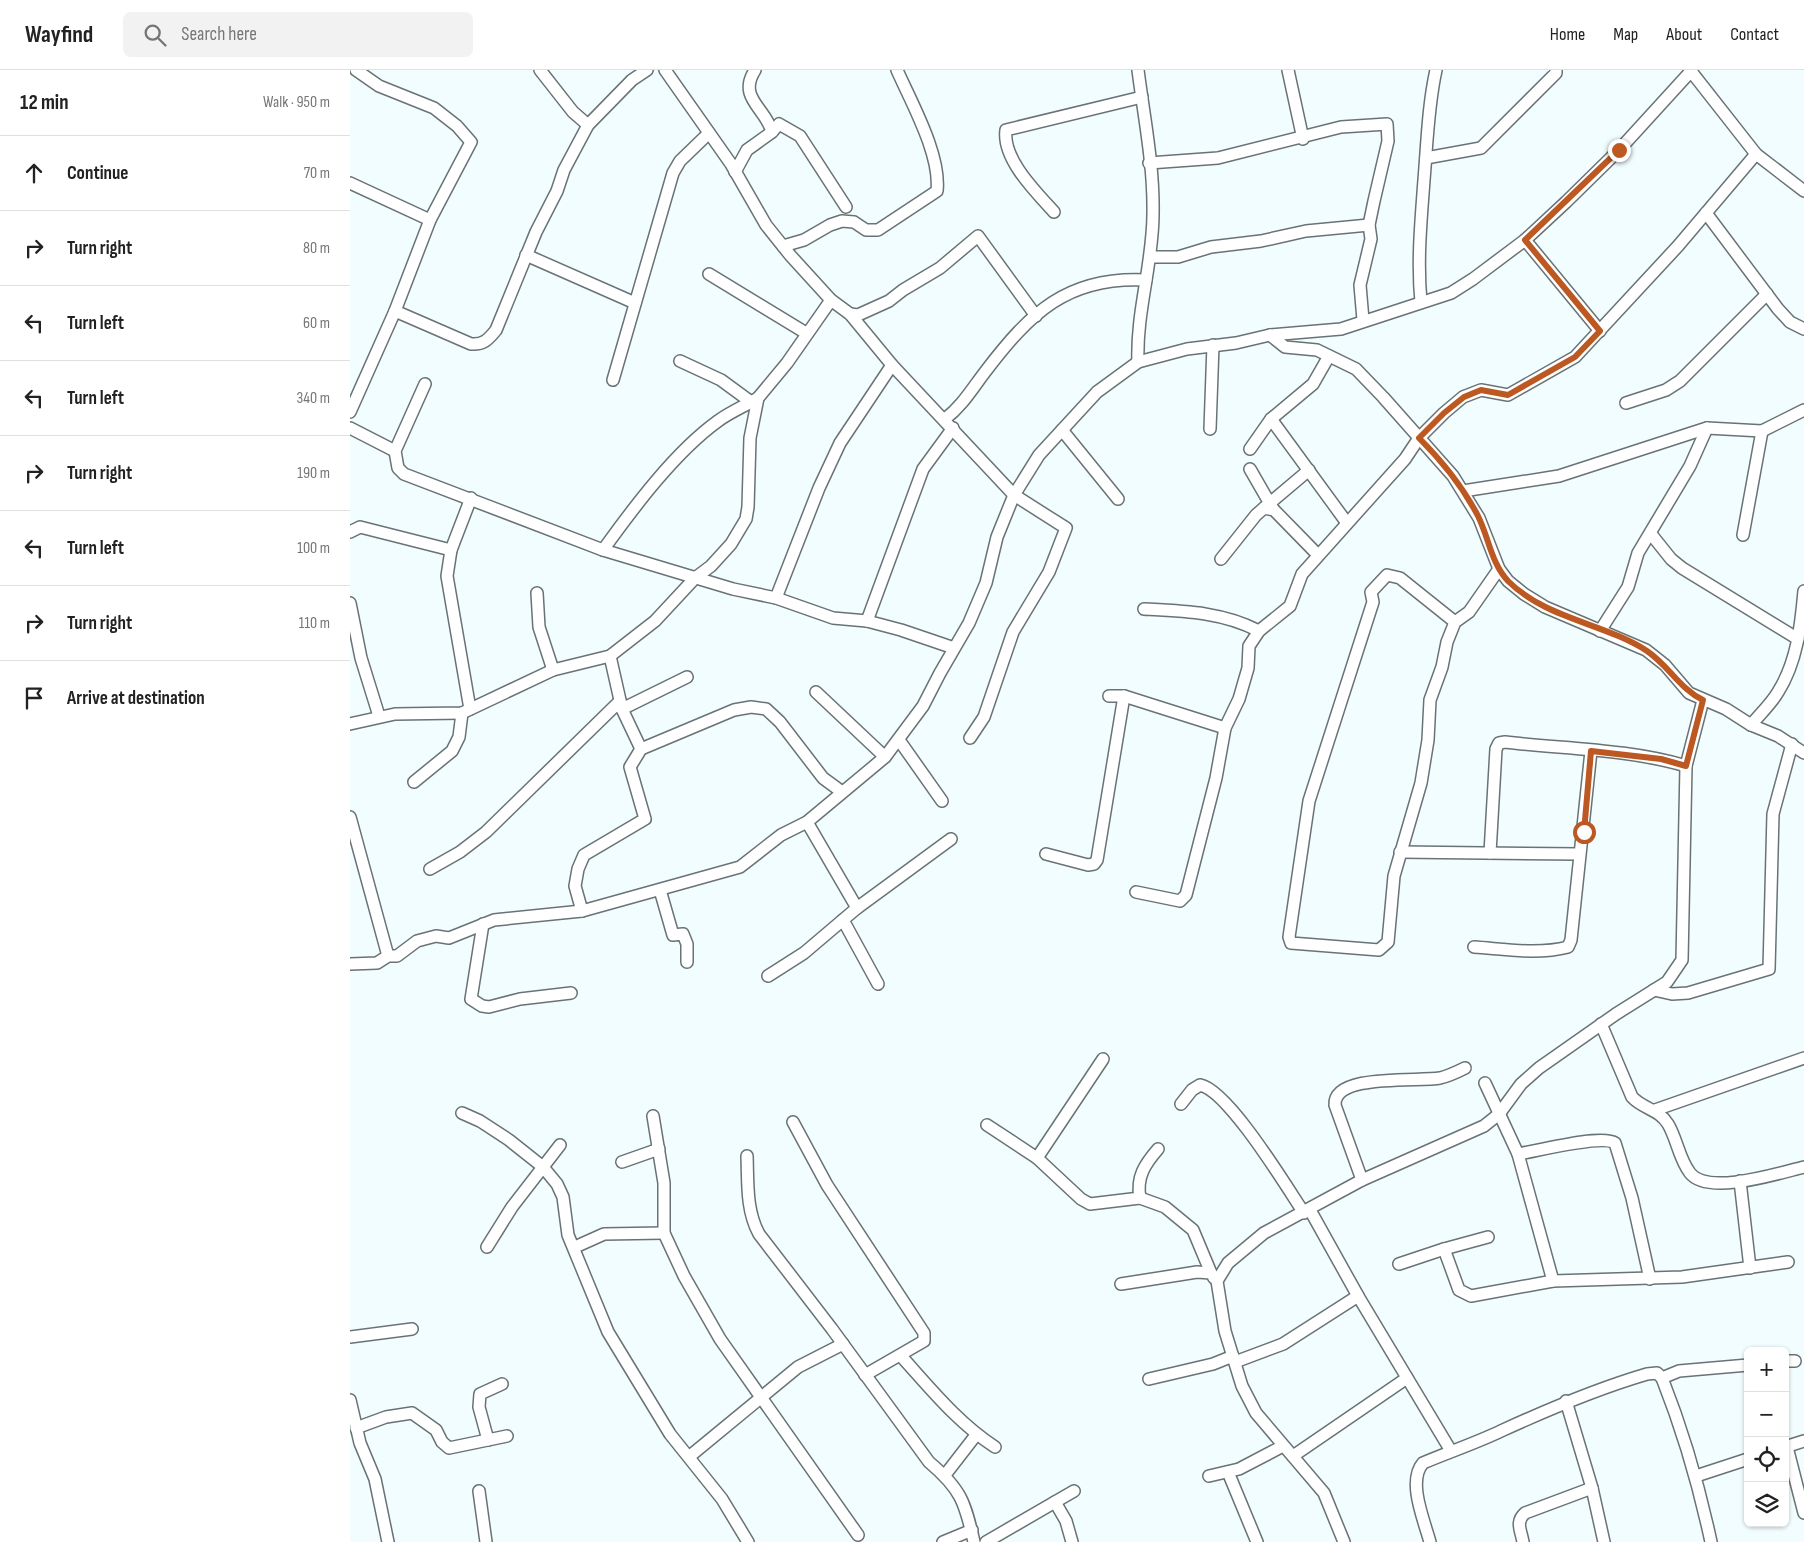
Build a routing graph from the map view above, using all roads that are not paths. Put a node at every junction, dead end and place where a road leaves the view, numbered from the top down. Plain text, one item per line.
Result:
1 (540, 70) edge
2 (647, 70) edge
3 (665, 70) edge
4 (755, 70) edge
5 (897, 70) edge
6 (1138, 70) edge
7 (1288, 70) edge
8 (1436, 70) edge
9 (1556, 70) edge
10 (1691, 70) edge
11 (363, 72) edge
12 (1142, 97) junction
13 (588, 125) junction
14 (772, 132) junction
15 (709, 134) junction
16 (1303, 139) junction
17 (1756, 154) junction
18 (1426, 158) junction
19 (1149, 163) junction
20 (735, 172) junction
21 (350, 183) edge
22 (1804, 191) edge
23 (846, 207) dead end
24 (1054, 212) dead end
25 (1706, 213) junction
26 (430, 220) junction
27 (1369, 225) junction
28 (1525, 240) junction
29 (783, 246) junction
30 (526, 255) junction
31 (1150, 257) junction
32 (709, 274) dead end
33 (1146, 280) junction
34 (1767, 294) junction
35 (830, 300) junction
36 (1420, 302) junction
37 (635, 303) junction
38 (395, 311) junction
39 (850, 314) junction
40 (1036, 316) junction
41 (1363, 320) junction
42 (1804, 329) edge
43 (1600, 331) junction
44 (806, 333) junction
45 (1270, 335) junction
46 (1214, 345) junction
47 (1329, 356) junction
48 (680, 361) dead end
49 (1138, 362) junction
50 (892, 366) junction
51 (614, 380) dead end
52 (425, 384) dead end
53 (755, 400) junction
54 (1626, 403) dead end
55 (1804, 410) edge
56 (350, 412) edge
57 (1270, 419) junction
58 (949, 424) junction
59 (350, 428) edge
60 (1707, 428) junction
61 (1210, 429) dead end
62 (1062, 430) junction
63 (1762, 431) junction
64 (1419, 438) junction
65 (1250, 449) dead end
66 (396, 451) junction
67 (1250, 469) dead end
68 (1309, 470) junction
69 (1463, 491) junction
70 (1014, 495) junction
71 (471, 498) junction
72 (1118, 498) dead end
73 (1269, 507) junction
74 (1347, 523) junction
75 (350, 532) edge
76 (1651, 534) junction
77 (1743, 535) dead end
78 (451, 550) junction
79 (603, 550) junction
80 (1318, 555) junction
81 (1221, 559) dead end
82 (1499, 569) junction
83 (695, 578) junction
84 (1804, 591) edge
85 (538, 593) dead end
86 (776, 598) junction
87 (350, 603) edge
88 (1144, 609) dead end
89 (868, 620) junction
90 (1455, 622) junction
91 (1259, 630) junction
92 (1600, 631) junction
93 (1798, 639) junction
94 (954, 648) junction
95 (610, 656) junction
96 (553, 670) junction
97 (687, 676) dead end
98 (816, 692) dead end
99 (1108, 696) dead end
100 (1124, 696) junction
101 (1703, 700) junction
102 (621, 705) junction
103 (466, 711) junction
104 (379, 716) junction
105 (350, 724) edge
106 (1751, 725) junction
107 (1225, 728) junction
108 (970, 738) dead end
109 (900, 740) junction
110 (1792, 744) junction
111 (641, 749) junction
112 (1591, 751) junction
113 (1804, 753) edge
114 (885, 757) junction
115 (1686, 766) junction
116 (414, 782) dead end
117 (842, 792) junction
118 (942, 801) dead end
119 (350, 817) edge
120 (807, 822) junction
121 (951, 839) dead end
122 (1400, 852) junction
123 (1490, 853) junction
124 (1046, 854) dead end
125 (1579, 854) junction
126 (430, 869) dead end
127 (660, 890) junction
128 (1136, 892) dead end
129 (857, 908) junction
130 (582, 910) junction
131 (843, 920) junction
132 (482, 924) junction
133 (1474, 947) dead end
134 (388, 956) junction
135 (687, 962) dead end
136 (350, 964) edge
137 (768, 976) dead end
138 (878, 984) dead end
139 (1654, 990) junction
140 (571, 994) dead end
141 (1602, 1024) junction
142 (1804, 1058) edge
143 (1103, 1059) dead end
144 (1465, 1068) dead end
145 (1485, 1083) dead end
146 (1181, 1104) dead end
147 (1655, 1110) junction
148 (462, 1113) dead end
149 (1499, 1114) junction
150 (653, 1116) dead end
151 (793, 1122) dead end
152 (987, 1125) dead end
153 (560, 1145) dead end
154 (659, 1149) junction
155 (1158, 1149) dead end
156 (1518, 1154) junction
157 (747, 1156) dead end
158 (1037, 1158) junction
159 (622, 1162) dead end
160 (543, 1167) junction
161 (1804, 1167) edge
162 (1362, 1180) junction
163 (1740, 1181) junction
164 (1140, 1198) junction
165 (1307, 1211) junction
166 (664, 1233) junction
167 (1488, 1237) dead end
168 (487, 1247) dead end
169 (575, 1247) junction
170 (1444, 1249) junction
171 (1788, 1262) dead end
172 (1399, 1264) dead end
173 (1750, 1268) junction
174 (1214, 1277) junction
175 (1650, 1279) junction
176 (1553, 1281) junction
177 (1121, 1284) dead end
178 (1358, 1296) junction
179 (412, 1329) dead end
180 (350, 1337) edge
181 (843, 1344) junction
182 (901, 1356) junction
183 (1234, 1359) junction
184 (1744, 1365) edge
185 (866, 1375) junction
186 (1407, 1378) junction
187 (1662, 1378) junction
188 (1149, 1379) dead end
189 (502, 1384) dead end
190 (761, 1396) junction
191 (350, 1400) edge
192 (1566, 1401) junction
193 (356, 1428) junction
194 (976, 1435) junction
195 (507, 1436) dead end
196 (488, 1440) junction
197 (1804, 1442) edge
198 (1283, 1446) junction
199 (1789, 1446) edge
200 (994, 1447) dead end
201 (1451, 1451) junction
202 (690, 1456) junction
203 (1293, 1456) junction
204 (1789, 1458) edge
205 (1744, 1460) edge
206 (1228, 1472) junction
207 (946, 1475) junction
208 (1209, 1476) dead end
209 (1696, 1476) junction
210 (1592, 1488) junction
211 (479, 1491) dead end
212 (1074, 1491) dead end
213 (1055, 1502) junction
214 (1804, 1513) edge
215 (1708, 1529) junction
216 (972, 1530) junction
217 (858, 1535) dead end
218 (388, 1542) edge
219 (486, 1542) edge
220 (748, 1542) edge
221 (943, 1542) edge
222 (974, 1542) edge
223 (986, 1542) edge
224 (1072, 1542) edge
225 (1257, 1542) edge
226 (1344, 1542) edge
227 (1430, 1542) edge
228 (1523, 1542) edge
229 (1604, 1542) edge
230 (1701, 1542) edge
231 (1711, 1542) edge

1 - 13 street
2 - 13 street
3 - 15 street
4 - 14 street
5 - 29 street
6 - 12 street
7 - 16 street
8 - 18 street
9 - 18 street
10 - 17 street
10 - 28 street
11 - 26 street
12 - 19 street
12 - 24 street
13 - 30 street
14 - 20 street
14 - 23 street
15 - 20 street
15 - 37 street
16 - 19 street
16 - 27 street
17 - 22 street
17 - 25 street
18 - 36 street
19 - 31 street
20 - 29 street
21 - 26 street
25 - 34 street
25 - 43 street
26 - 38 street
27 - 31 street
27 - 41 street
28 - 36 street
28 - 43 street
29 - 35 street
30 - 37 street
30 - 38 street
31 - 33 street
32 - 44 street
33 - 40 street
33 - 49 street
34 - 42 street
34 - 54 street
35 - 39 street
35 - 44 street
36 - 41 street
37 - 51 street
38 - 56 street
39 - 40 street
39 - 50 street
40 - 58 street
41 - 45 street
43 - 64 street
44 - 53 street
45 - 46 street
45 - 47 street
46 - 49 street
46 - 61 street
47 - 57 street
47 - 64 street
48 - 53 street
49 - 62 street
50 - 58 street
50 - 86 street
52 - 66 street
53 - 79 street
53 - 83 street
55 - 63 street
57 - 65 street
57 - 68 street
58 - 70 street
58 - 89 street
59 - 66 street
60 - 63 street
60 - 69 street
60 - 76 street
62 - 70 street
62 - 72 street
63 - 77 street
64 - 69 street
64 - 74 street
66 - 71 street
67 - 73 street
68 - 73 street
68 - 74 street
69 - 82 street
70 - 94 street
70 - 108 street
71 - 78 street
71 - 79 street
73 - 80 street
73 - 81 street
74 - 80 street
75 - 78 street
76 - 92 street
76 - 93 street
78 - 103 street
79 - 83 street
80 - 91 street
82 - 90 street
82 - 92 street
83 - 86 street
83 - 95 street
84 - 93 street
85 - 96 street
86 - 89 street
87 - 104 street
88 - 91 street
89 - 94 street
90 - 122 street
90 - 122 street
91 - 107 street
92 - 101 street
93 - 106 street
94 - 109 street
95 - 96 street
95 - 102 street
96 - 103 street
97 - 102 street
98 - 114 street
99 - 100 street
100 - 107 street
100 - 124 street
101 - 106 street
101 - 115 street
102 - 111 street
102 - 126 street
103 - 104 street
103 - 116 street
104 - 105 street
106 - 110 street
107 - 128 street
109 - 114 street
109 - 118 street
110 - 113 street
110 - 139 street
111 - 117 street
111 - 130 street
112 - 115 street
112 - 123 street
112 - 125 street
114 - 117 street
115 - 139 street
117 - 120 street
119 - 134 street
120 - 127 street
120 - 129 street
121 - 129 street
122 - 123 street
123 - 125 street
125 - 133 street
127 - 130 street
127 - 135 street
129 - 131 street
130 - 132 street
131 - 137 street
131 - 138 street
132 - 134 street
132 - 140 street
134 - 136 street
139 - 141 street
141 - 147 street
141 - 149 street
142 - 147 street
143 - 158 street
144 - 162 street
145 - 149 street
146 - 165 street
147 - 163 street
148 - 160 street
149 - 156 street
149 - 162 street
150 - 154 street
151 - 182 street
152 - 158 street
153 - 160 street
154 - 159 street
154 - 166 street
155 - 164 street
156 - 175 street
156 - 176 street
157 - 181 street
158 - 164 street
160 - 168 street
160 - 169 street
161 - 163 street
162 - 165 street
163 - 173 street
164 - 174 street
165 - 174 street
165 - 178 street
166 - 169 street
166 - 190 street
167 - 170 street
169 - 202 street
170 - 172 street
170 - 176 street
171 - 173 street
173 - 175 street
174 - 177 street
174 - 183 street
175 - 176 street
178 - 183 street
178 - 186 street
179 - 180 street
181 - 185 street
181 - 190 street
182 - 185 street
182 - 194 street
183 - 188 street
183 - 198 street
184 - 187 street
185 - 207 street
186 - 201 street
186 - 203 street
187 - 192 street
187 - 209 street
189 - 196 street
190 - 202 street
190 - 217 street
191 - 193 street
192 - 201 street
192 - 210 street
193 - 196 street
193 - 218 street
194 - 200 street
194 - 207 street
195 - 196 street
197 - 199 street
198 - 203 street
198 - 206 street
201 - 227 street
202 - 220 street
203 - 226 street
204 - 214 street
205 - 209 street
206 - 208 street
206 - 225 street
207 - 216 street
209 - 215 street
210 - 228 street
210 - 229 street
211 - 219 street
212 - 213 street
213 - 223 street
213 - 224 street
215 - 230 street
215 - 231 street
216 - 221 street
216 - 222 street

